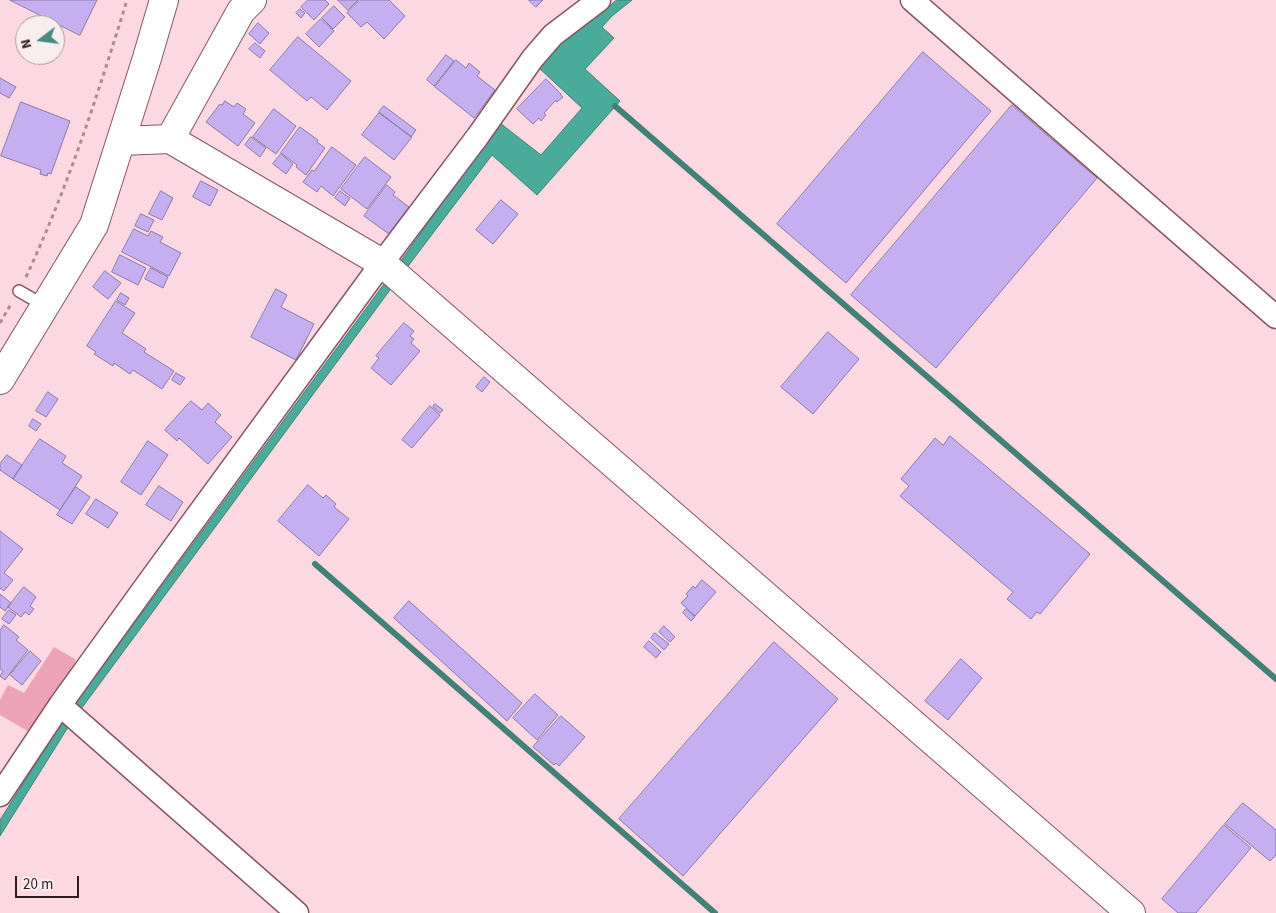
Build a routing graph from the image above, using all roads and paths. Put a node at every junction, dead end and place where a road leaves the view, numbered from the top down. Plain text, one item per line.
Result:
1 (128, 0) edge
2 (164, 0) edge
3 (252, 0) edge
4 (599, 0) edge
5 (912, 0) edge
6 (170, 139) junction
7 (121, 141) junction
8 (391, 271) junction
9 (19, 292) junction
10 (45, 306) junction
11 (1276, 317) edge
12 (0, 323) edge
13 (0, 380) edge
14 (68, 713) junction
15 (0, 795) edge
16 (297, 913) edge
17 (1131, 913) edge

1 - 9 path
2 - 7 street
3 - 6 street
4 - 8 street
5 - 11 street
6 - 7 street
6 - 8 street
7 - 10 street
8 - 14 street
8 - 17 street
9 - 10 lane
9 - 12 path
10 - 13 street
14 - 15 street
14 - 16 street

